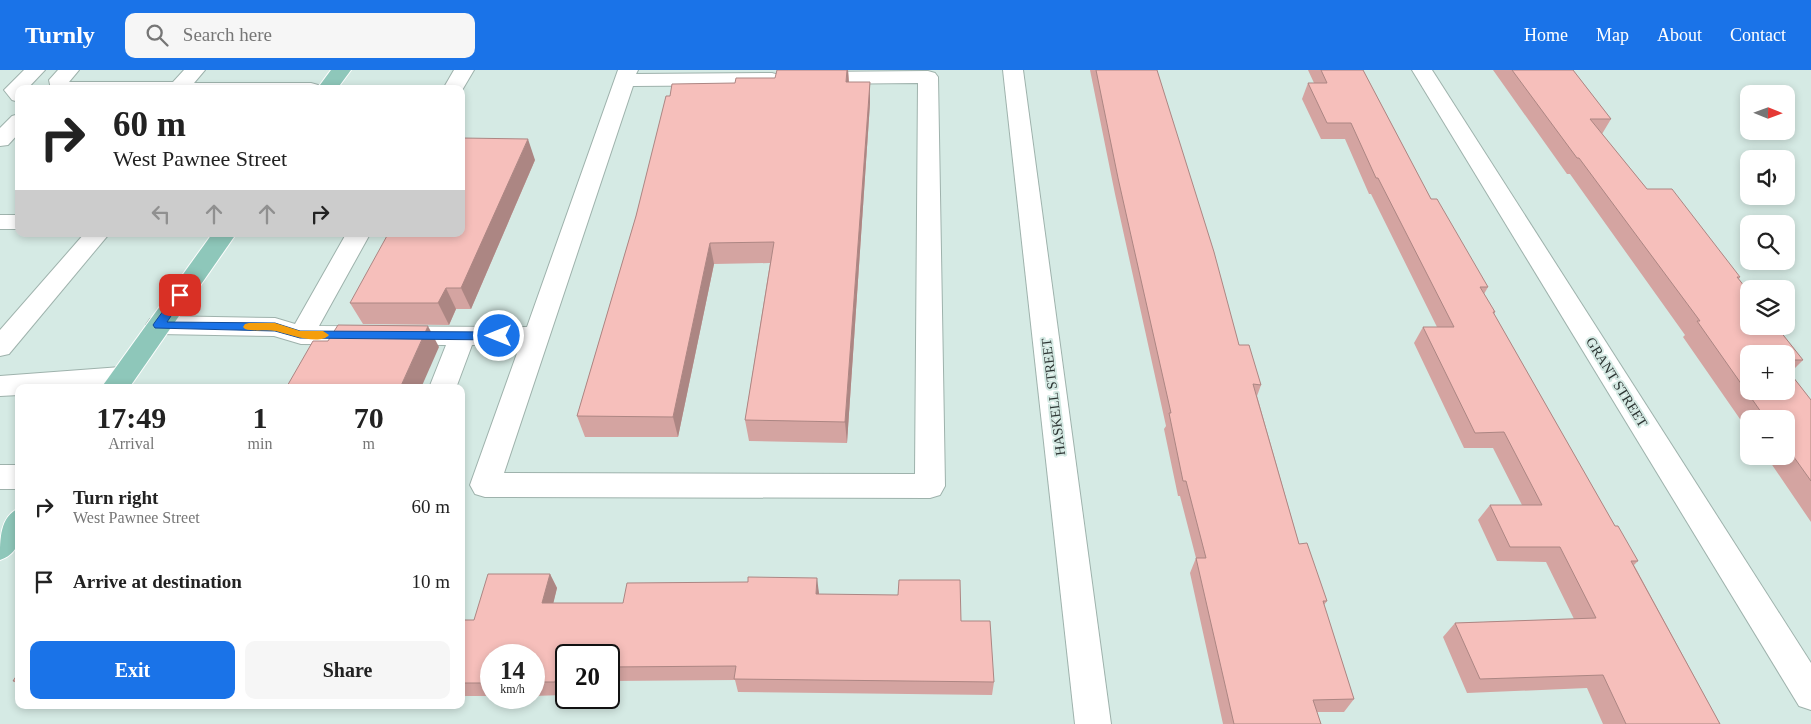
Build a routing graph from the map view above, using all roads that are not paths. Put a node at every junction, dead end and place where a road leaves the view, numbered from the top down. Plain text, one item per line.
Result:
1 (35, 70) edge
2 (69, 70) edge
3 (195, 70) edge
4 (340, 70) edge
5 (464, 70) edge
6 (1013, 70) edge
7 (1422, 70) edge
8 (928, 74) edge
9 (625, 75) edge
10 (19, 85) edge
11 (60, 85) edge
12 (182, 85) edge
13 (330, 85) edge
14 (455, 85) edge
15 (15, 124) edge
16 (0, 140) edge
17 (0, 222) edge
18 (15, 222) edge
19 (94, 237) edge
20 (222, 237) edge
21 (356, 237) edge
22 (159, 325) junction
23 (300, 335) junction
24 (463, 336) junction
25 (535, 336) junction
26 (0, 347) edge
27 (117, 382) edge
28 (58, 384) edge
29 (444, 384) edge
30 (15, 385) edge
31 (0, 386) edge
32 (0, 477) edge
33 (15, 477) edge
34 (15, 526) edge
35 (0, 547) edge
36 (1811, 694) edge
37 (1093, 724) edge

1 - 10 street
2 - 11 street
3 - 12 street
4 - 13 main road
5 - 14 street
6 - 37 street, HASKELL STREET
7 - 36 street, GRANT STREET
8 - 9 street
8 - 25 street
9 - 25 street
15 - 16 street
17 - 18 street
19 - 26 street
20 - 22 main road
21 - 23 street
22 - 23 street
22 - 27 main road
23 - 24 street
24 - 25 street
24 - 29 street
27 - 28 street
30 - 31 street
32 - 33 street
34 - 35 main road

